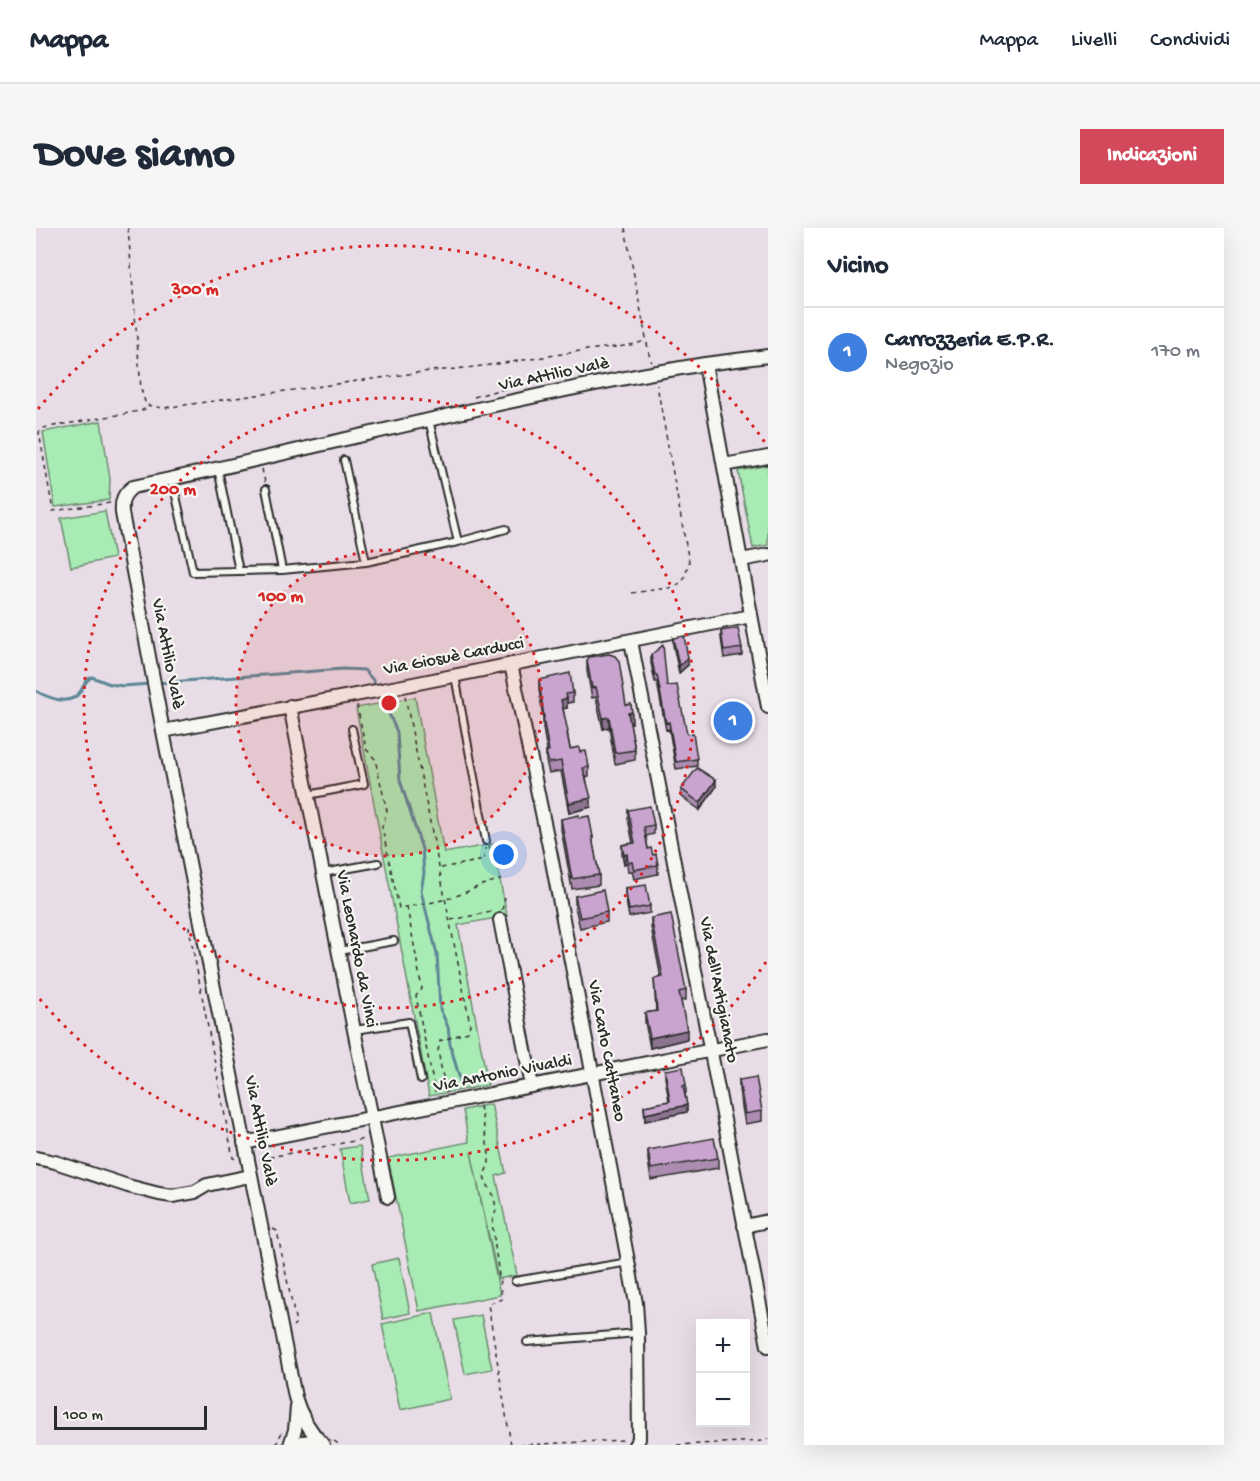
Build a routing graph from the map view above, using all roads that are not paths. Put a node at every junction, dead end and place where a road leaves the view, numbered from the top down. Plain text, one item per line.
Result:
1 (768, 356) edge
2 (705, 364) junction
3 (429, 420) junction
4 (768, 457) edge
5 (344, 460) dead end
6 (724, 465) junction
7 (218, 469) junction
8 (267, 489) road end
9 (176, 496) dead end
10 (506, 529) dead end
11 (458, 542) junction
12 (768, 555) edge
13 (741, 560) junction
14 (366, 562) junction
15 (282, 570) junction
16 (239, 571) junction
17 (751, 616) junction
18 (631, 641) junction
19 (764, 660) edge
20 (511, 664) junction
21 (455, 676) junction
22 (290, 706) junction
23 (768, 707) edge
24 (352, 729) dead end
25 (163, 731) junction
26 (308, 795) junction
27 (486, 841) road end
28 (378, 863) dead end
29 (323, 873) junction
30 (500, 920) road end
31 (394, 941) dead end
32 (338, 951) junction
33 (354, 1030) junction
34 (768, 1039) edge
35 (711, 1051) junction
36 (592, 1074) junction
37 (421, 1080) dead end
38 (532, 1086) junction
39 (372, 1118) junction
40 (244, 1143) junction
41 (36, 1158) edge
42 (250, 1176) junction
43 (388, 1197) dead end
44 (768, 1221) edge
45 (744, 1226) junction
46 (629, 1262) junction
47 (515, 1281) dead end
48 (638, 1333) junction
49 (526, 1342) dead end
50 (768, 1346) edge
51 (297, 1406) junction
52 (637, 1442) edge
53 (290, 1445) edge
54 (302, 1445) edge
55 (321, 1445) edge

1 - 2 street, Via Attilio Valè
2 - 3 street, Via Attilio Valè
2 - 6 street
3 - 7 street, Via Attilio Valè
3 - 11 lane
4 - 6 street
5 - 14 lane
6 - 13 street
7 - 16 lane
7 - 25 street, Via Attilio Valè
8 - 15 lane
9 - 16 lane
10 - 11 lane
11 - 14 lane
12 - 13 street
13 - 17 street
14 - 15 lane
15 - 16 lane
17 - 18 street, Via Giosuè Carducci
17 - 19 street
18 - 20 street, Via Giosuè Carducci
18 - 35 street, Via dell'Artigianato
19 - 23 street
20 - 21 street, Via Giosuè Carducci
20 - 36 street, Via Carlo Cattaneo
21 - 22 street, Via Giosuè Carducci
21 - 27 lane
22 - 25 street, Via Giosuè Carducci
22 - 26 street, Via Leonardo da Vinci
24 - 26 lane
25 - 40 street, Via Attilio Valè
26 - 29 street, Via Leonardo da Vinci
28 - 29 lane
29 - 32 street, Via Leonardo da Vinci
30 - 38 street
31 - 32 lane
32 - 33 street, Via Leonardo da Vinci
33 - 37 lane
33 - 39 street, Via Leonardo da Vinci
34 - 35 street, Via Antonio Vivaldi
35 - 36 street, Via Antonio Vivaldi
35 - 45 street, Via dell'Artigianato
36 - 38 street, Via Antonio Vivaldi
36 - 46 street, Via Carlo Cattaneo
38 - 39 street, Via Antonio Vivaldi
39 - 40 street, Via Antonio Vivaldi
39 - 43 street, Via Leonardo da Vinci
40 - 42 street, Via Attilio Valè
41 - 42 street
42 - 51 street, Via Attilio Valè
44 - 45 street
45 - 50 street, Via dell'Artigianato
46 - 47 lane
46 - 48 street, Via Carlo Cattaneo
48 - 49 lane
48 - 52 street, Via Carlo Cattaneo
51 - 53 street, Via Attilio Valè
51 - 55 street, Via Attilio Valè
54 - 55 main road

